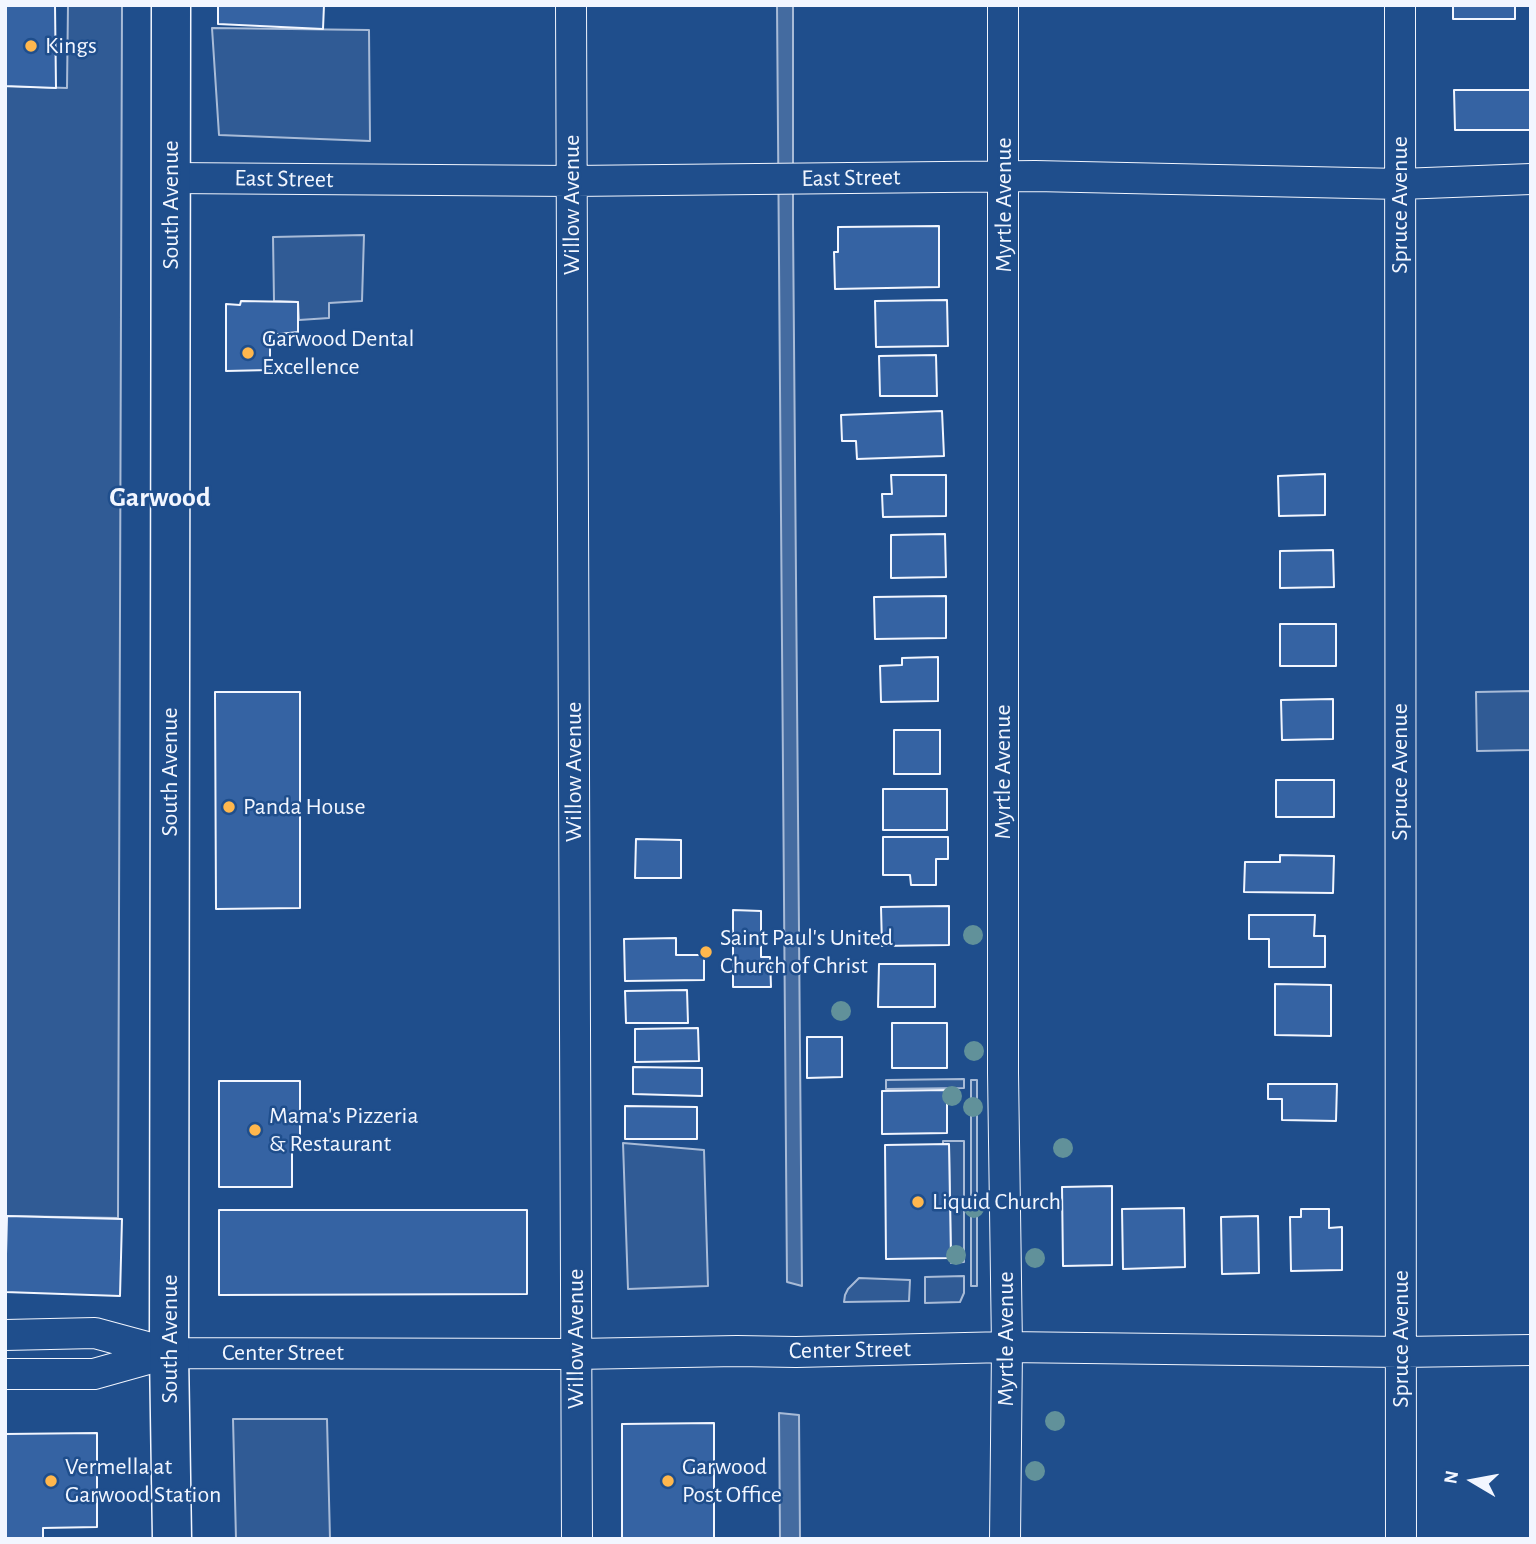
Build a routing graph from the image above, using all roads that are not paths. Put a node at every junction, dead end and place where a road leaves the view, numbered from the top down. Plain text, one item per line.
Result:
1 (171, 5) edge
2 (571, 5) edge
3 (1003, 5) edge
4 (1400, 5) edge
5 (1004, 177) junction
6 (171, 178) junction
7 (1531, 179) edge
8 (572, 181) junction
9 (1399, 184) junction
10 (5, 1335) edge
11 (1007, 1347) junction
12 (1531, 1350) edge
13 (1401, 1352) junction
14 (169, 1353) junction
15 (576, 1354) junction
16 (5, 1374) edge
17 (172, 1539) edge
18 (577, 1539) edge
19 (1005, 1539) edge
20 (1401, 1539) edge

1 - 6 main road, South Avenue
2 - 8 street, Willow Avenue
3 - 5 street, Myrtle Avenue
4 - 9 street, Spruce Avenue
5 - 8 street, East Street
5 - 9 street, East Street
5 - 11 street, Myrtle Avenue
6 - 8 street, East Street
6 - 14 main road, South Avenue
7 - 9 street, East Street
8 - 15 street, Willow Avenue
9 - 13 street, Spruce Avenue
10 - 14 street, Center Street
11 - 13 street, Center Street
11 - 15 street, Center Street
11 - 19 street, Myrtle Avenue
12 - 13 street, Center Street
13 - 20 street, Spruce Avenue
14 - 15 street, Center Street
14 - 16 street, Center Street
14 - 17 main road, South Avenue
15 - 18 street, Willow Avenue

